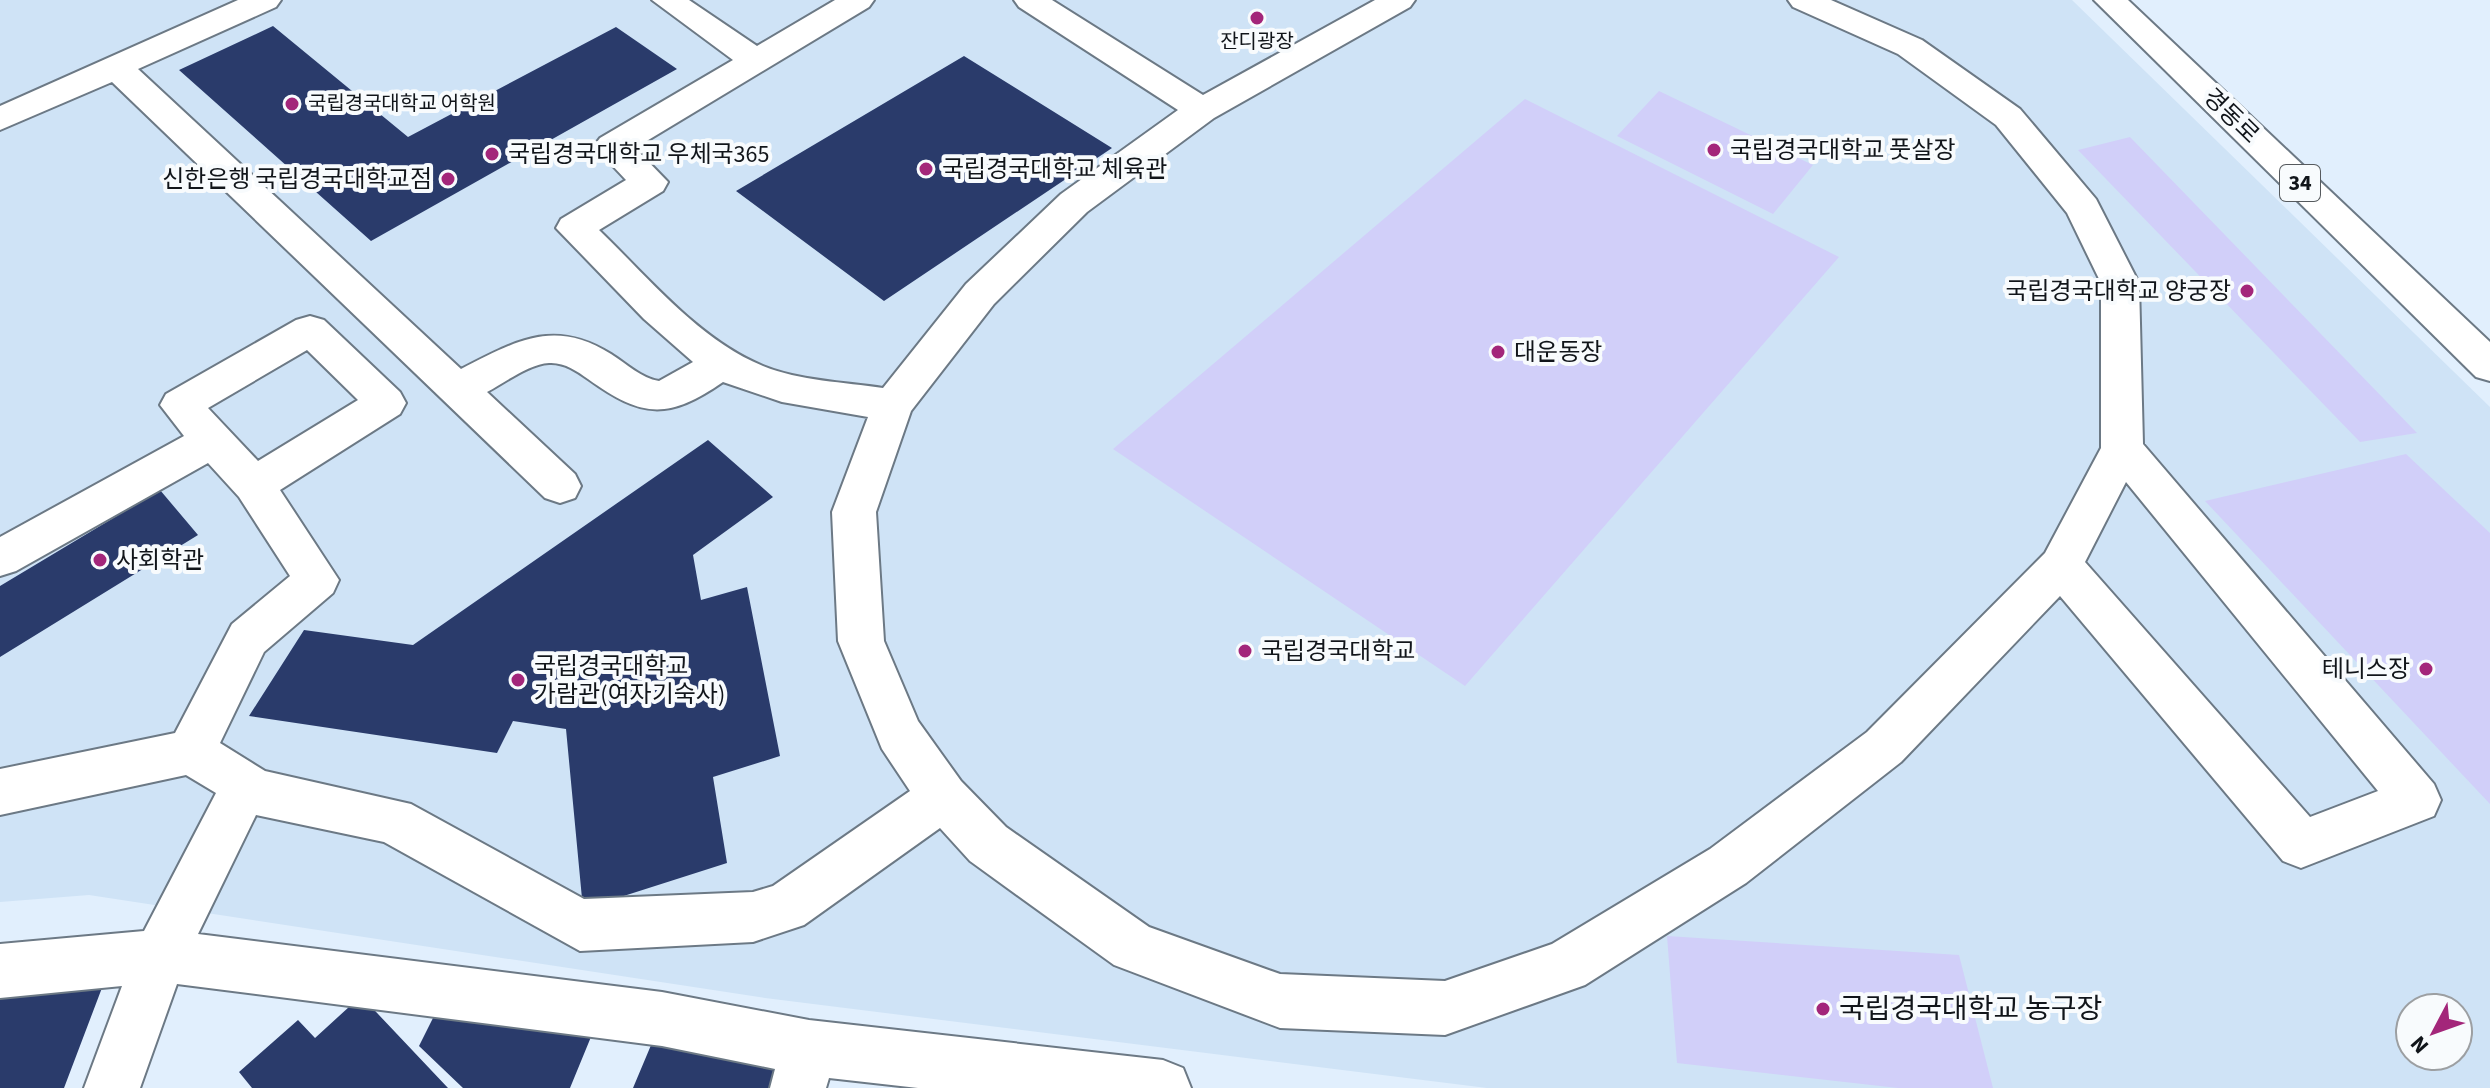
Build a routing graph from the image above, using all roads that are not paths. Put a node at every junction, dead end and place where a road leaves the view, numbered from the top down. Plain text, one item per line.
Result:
1 (265, 0) edge
2 (668, 0) edge
3 (858, 0) edge
4 (1030, 0) edge
5 (1399, 0) edge
6 (1804, 0) edge
7 (2110, 0) edge
8 (754, 59) junction
9 (116, 67) junction
10 (1202, 110) junction
11 (0, 119) edge
12 (361, 297) junction
13 (310, 330) junction
14 (723, 362) junction
15 (2490, 366) edge
16 (457, 389) junction
17 (893, 405) junction
18 (213, 440) junction
19 (2122, 448) junction
20 (254, 485) junction
21 (560, 486) dead end
22 (0, 558) edge
23 (2061, 566) junction
24 (191, 752) junction
25 (243, 789) junction
26 (0, 792) edge
27 (943, 797) junction
28 (160, 956) junction
29 (0, 971) edge
30 (803, 1068) edge
31 (112, 1088) edge
32 (1163, 1088) edge

1 - 9 street
2 - 8 street
3 - 8 street
4 - 10 street
5 - 10 street
6 - 19 street
7 - 15 street, 경동로 / 34
8 - 14 street
9 - 11 street
9 - 12 street
10 - 17 street
12 - 13 street
12 - 16 street
13 - 18 street
13 - 20 street
14 - 16 street
14 - 17 street
16 - 21 street
17 - 27 street
18 - 20 street
18 - 22 street
19 - 23 street
19 - 23 street
20 - 24 street
23 - 27 street
24 - 25 street
24 - 26 street
25 - 27 street
25 - 28 street
28 - 29 street
28 - 30 street
28 - 31 street
30 - 32 street

